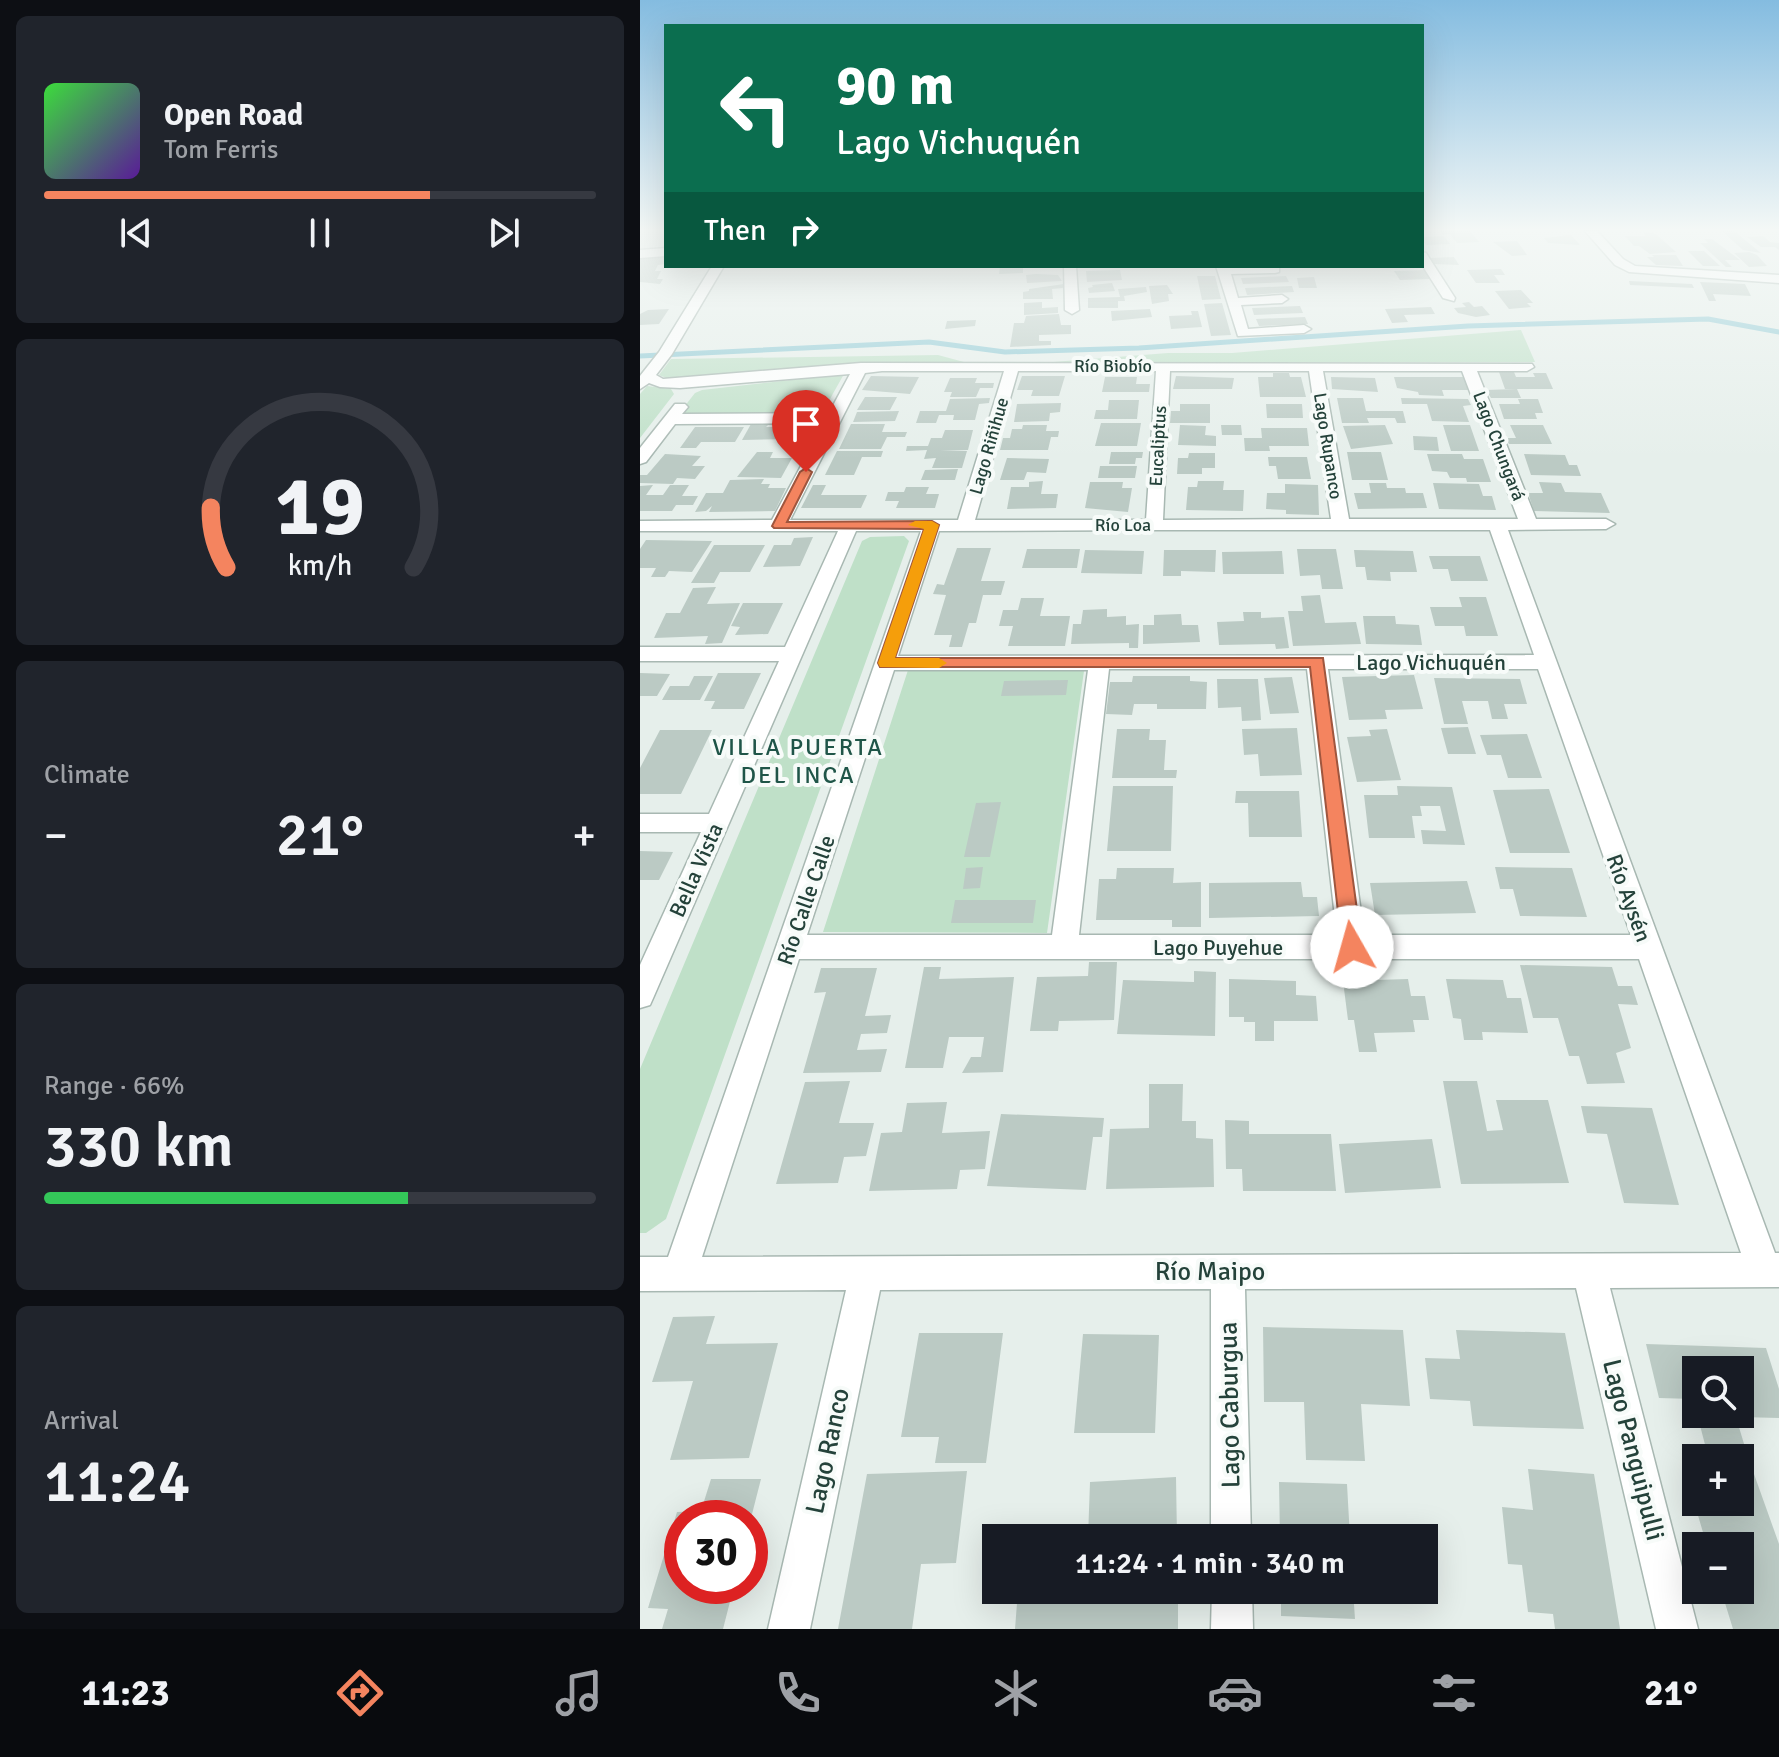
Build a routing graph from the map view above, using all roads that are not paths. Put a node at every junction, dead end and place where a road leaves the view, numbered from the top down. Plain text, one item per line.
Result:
1 (693, 307) edge
2 (1235, 307) edge
3 (1304, 329) dead end
4 (1163, 366) junction
5 (861, 367) junction
6 (1012, 367) junction
7 (1315, 367) junction
8 (1468, 367) junction
9 (1527, 367) dead end
10 (644, 381) edge
11 (699, 383) junction
12 (834, 418) junction
13 (671, 419) junction
14 (640, 459) edge
15 (1497, 524) junction
16 (1529, 524) junction
17 (1606, 524) dead end
18 (850, 525) junction
19 (932, 525) junction
20 (965, 525) junction
21 (1154, 525) junction
22 (1341, 525) junction
23 (640, 526) edge
24 (778, 526) junction
25 (640, 654) edge
26 (791, 654) junction
27 (1317, 662) junction
28 (1545, 662) junction
29 (886, 663) junction
30 (1099, 663) junction
31 (640, 823) edge
32 (717, 823) junction
33 (790, 947) junction
34 (1064, 947) junction
35 (1352, 947) junction
36 (1646, 947) junction
37 (640, 996) edge
38 (1771, 1270) edge
39 (1589, 1271) junction
40 (1228, 1272) junction
41 (867, 1273) junction
42 (640, 1274) edge
43 (679, 1274) junction
44 (1231, 1524) edge
45 (1232, 1604) edge
46 (789, 1629) edge
47 (1232, 1629) edge
48 (1677, 1629) edge

1 - 10 street
2 - 3 street
4 - 6 street, Río Biobío
4 - 7 street, Río Biobío
4 - 21 street, Eucaliptus
5 - 6 street, Río Biobío
5 - 11 street, Río Biobío
5 - 12 street
6 - 20 street, Lago Riñihue
7 - 8 street, Río Biobío
7 - 22 street, Lago Rupanco
8 - 9 street, Río Biobío
8 - 16 street, Lago Chungará
10 - 11 street, Río Biobío
11 - 13 street
12 - 13 street
12 - 24 street
13 - 14 street
15 - 16 street, Río Loa
15 - 22 street, Río Loa
15 - 28 street, Río Aysén
16 - 17 street, Río Loa
18 - 19 street, Río Loa
18 - 24 street, Río Loa
18 - 26 street, Bella Vista
19 - 20 street, Río Loa
19 - 29 street, Río Calle Calle
20 - 21 street, Río Loa
21 - 22 street, Río Loa
23 - 24 street, Río Loa
25 - 26 street
26 - 32 street, Bella Vista
27 - 28 street, Lago Vichuquén
27 - 30 street, Lago Vichuquén
27 - 35 street
28 - 36 street, Río Aysén
29 - 30 street, Lago Vichuquén
29 - 33 street, Río Calle Calle
30 - 34 street
31 - 32 street
32 - 37 street, Bella Vista
33 - 34 street, Lago Puyehue
33 - 43 street, Río Calle Calle
34 - 35 street, Lago Puyehue
35 - 36 street, Lago Puyehue
36 - 38 street, Río Aysén
38 - 39 street, Río Maipo
39 - 40 street, Río Maipo
39 - 48 street, Lago Panguipulli
40 - 41 street, Río Maipo
40 - 44 street, Lago Caburgua
41 - 43 street, Río Maipo
41 - 46 street, Lago Ranco
42 - 43 street, Río Maipo
45 - 47 street

